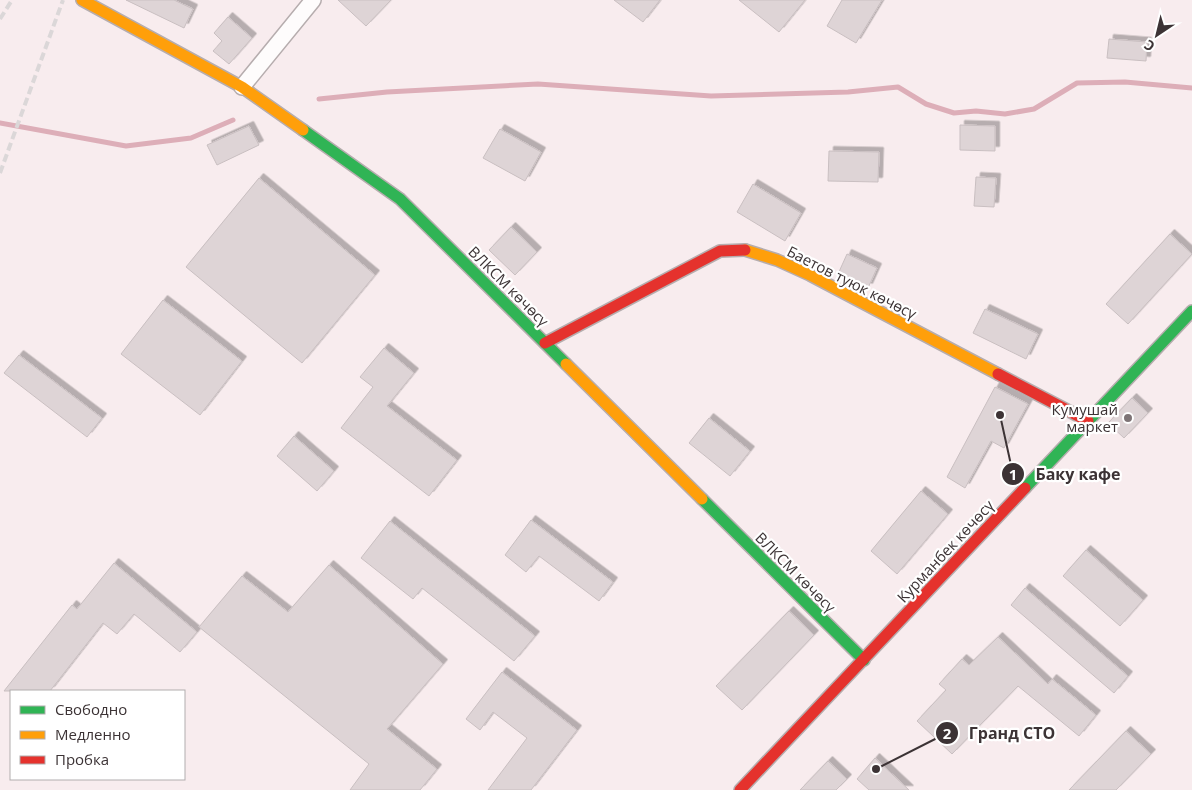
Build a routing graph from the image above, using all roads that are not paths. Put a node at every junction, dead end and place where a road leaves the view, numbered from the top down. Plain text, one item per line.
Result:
1 (82, 0) edge
2 (313, 0) edge
3 (242, 88) junction
4 (1192, 311) edge
5 (545, 343) junction
6 (1088, 421) junction
7 (864, 660) junction
8 (740, 790) edge

1 - 3 street, ВЛКСМ көчөсү
2 - 3 street
3 - 5 street, ВЛКСМ көчөсү
4 - 6 street, Курманбек көчөсү
5 - 6 street, Баетов туюк көчөсү
5 - 7 street, ВЛКСМ көчөсү
6 - 7 street, Курманбек көчөсү
7 - 8 street, Курманбек көчөсү

